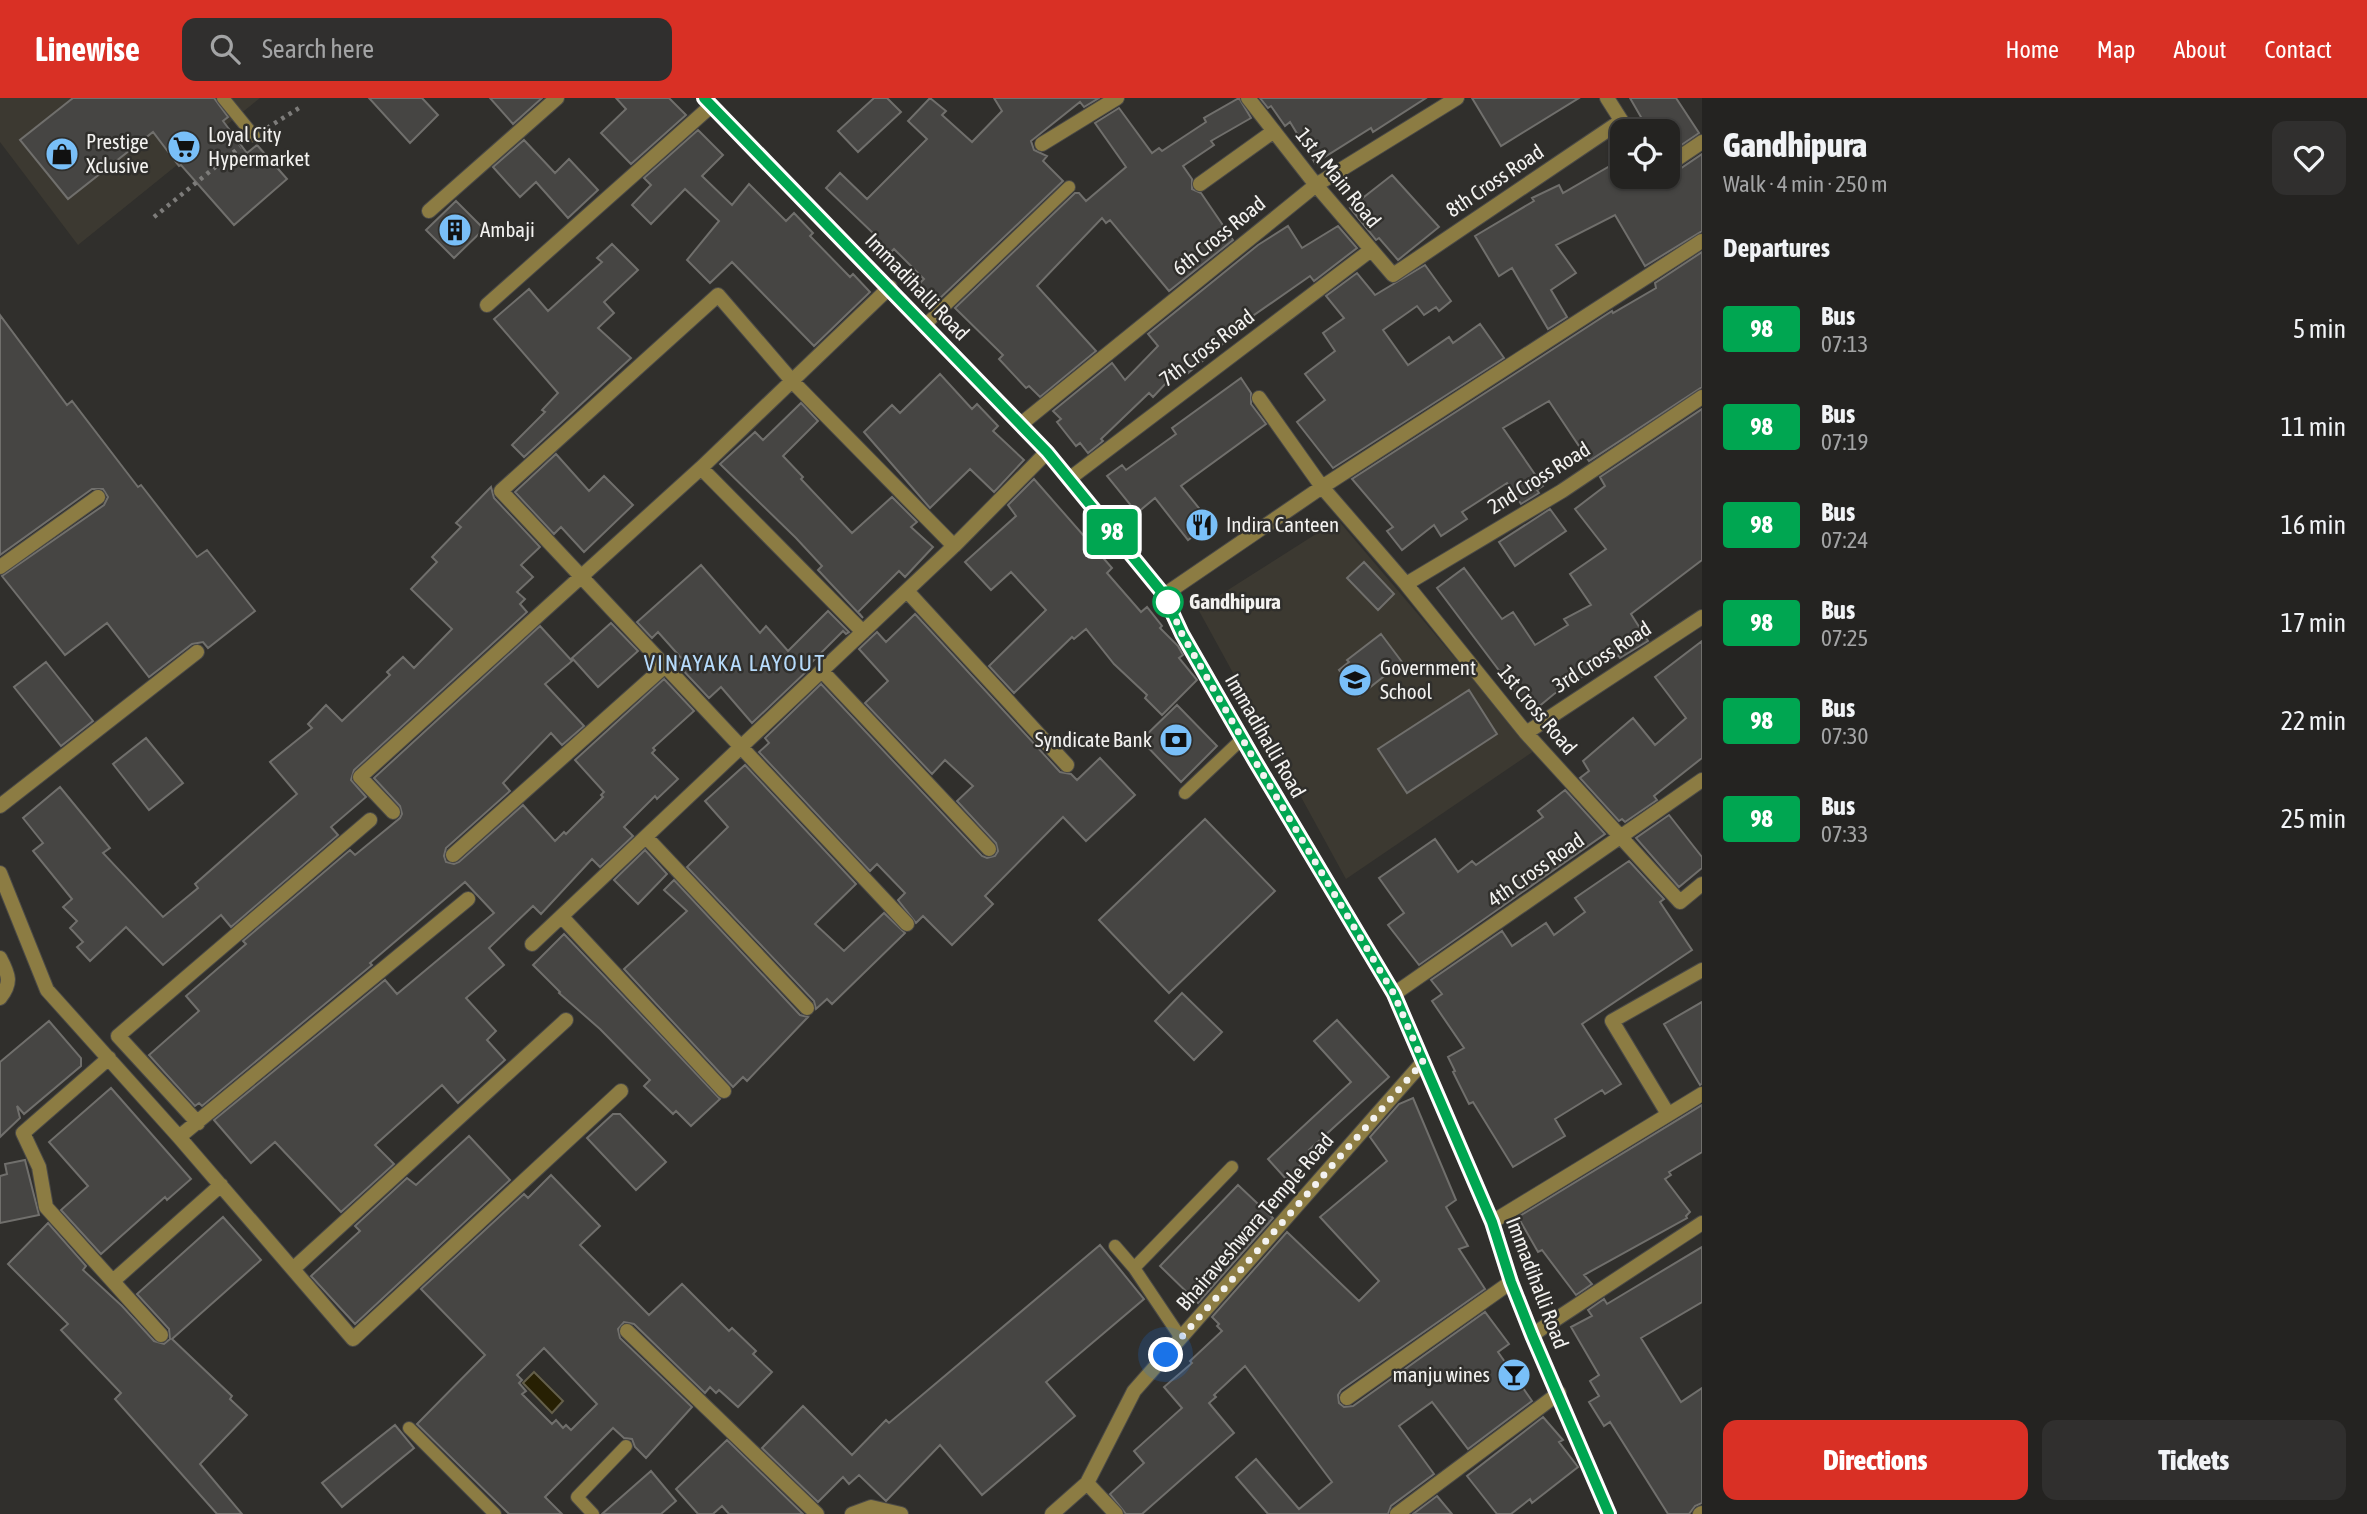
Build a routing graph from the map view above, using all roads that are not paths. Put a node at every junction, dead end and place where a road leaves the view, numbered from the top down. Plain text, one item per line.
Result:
1 (223, 98) edge
2 (557, 98) edge
3 (1117, 98) edge
4 (1248, 98) edge
5 (1457, 98) edge
6 (1607, 98) edge
7 (708, 102) edge
8 (1620, 119) edge
9 (1274, 131) junction
10 (1610, 135) edge
11 (254, 136) road end
12 (1702, 142) edge
13 (1042, 144) dead end
14 (1680, 156) edge
15 (1199, 184) dead end
16 (1315, 185) junction
17 (1069, 187) dead end
18 (429, 211) dead end
19 (1702, 242) edge
20 (1371, 250) junction
21 (1393, 275) joint
22 (890, 288) junction
23 (487, 305) dead end
24 (925, 325) junction
25 (793, 382) junction
26 (1259, 398) dead end
27 (1697, 400) edge
28 (1021, 424) junction
29 (1047, 452) junction
30 (701, 468) junction
31 (1069, 479) junction
32 (1322, 487) junction
33 (98, 497) dead end
34 (954, 546) junction
35 (0, 567) edge
36 (581, 575) junction
37 (1406, 584) junction
38 (907, 591) junction
39 (1164, 595) junction
40 (1702, 617) edge
41 (863, 632) junction
42 (197, 652) dead end
43 (665, 666) junction
44 (822, 671) junction
45 (1526, 733) junction
46 (1242, 739) junction
47 (742, 747) junction
48 (1067, 765) dead end
49 (1702, 780) edge
50 (1185, 793) dead end
51 (0, 806) edge
52 (393, 812) dead end
53 (370, 820) dead end
54 (646, 837) junction
55 (1620, 838) junction
56 (989, 849) dead end
57 (453, 855) dead end
58 (0, 873) edge
59 (1702, 884) edge
60 (468, 899) dead end
61 (562, 917) junction
62 (907, 924) dead end
63 (533, 944) dead end
64 (0, 958) edge
65 (1702, 970) edge
66 (1394, 994) junction
67 (0, 998) edge
68 (807, 1008) dead end
69 (566, 1020) dead end
70 (109, 1058) junction
71 (1423, 1062) junction
72 (621, 1091) dead end
73 (724, 1091) dead end
74 (1702, 1094) edge
75 (1668, 1114) junction
76 (198, 1123) junction
77 (180, 1137) junction
78 (1232, 1167) dead end
79 (221, 1185) junction
80 (1492, 1222) junction
81 (1702, 1223) edge
82 (1115, 1246) dead end
83 (1134, 1268) junction
84 (293, 1269) junction
85 (113, 1281) junction
86 (1511, 1282) junction
87 (627, 1331) dead end
88 (162, 1335) dead end
89 (1532, 1335) junction
90 (1181, 1338) junction
91 (1559, 1393) junction
92 (1347, 1398) dead end
93 (409, 1428) dead end
94 (626, 1446) dead end
95 (1087, 1483) junction
96 (495, 1514) edge
97 (593, 1514) edge
98 (817, 1514) edge
99 (852, 1514) edge
100 (901, 1514) edge
101 (1052, 1514) edge
102 (1116, 1514) edge
103 (1397, 1514) edge
104 (1609, 1514) edge

1 - 11 lane
2 - 18 street
3 - 13 street
4 - 9 street, 1st A Main Road
5 - 16 street, 6th Cross Road
6 - 8 street
7 - 22 street, Immadihalli Road
7 - 23 street
9 - 15 street
9 - 16 street, 1st A Main Road
10 - 21 street, 8th Cross Road
12 - 14 street
16 - 20 street, 1st A Main Road
16 - 28 street, 6th Cross Road
17 - 24 lane
19 - 32 street
20 - 21 street, 1st A Main Road
20 - 31 street, 7th Cross Road
22 - 24 street, Immadihalli Road
22 - 25 street
24 - 28 street, Immadihalli Road
25 - 30 street
25 - 34 street
25 - 36 street
26 - 32 street, 1st Cross Road
27 - 37 street, 2nd Cross Road
28 - 29 street, Immadihalli Road
29 - 31 street, Immadihalli Road
29 - 34 street
30 - 36 street
30 - 41 street
31 - 39 street, Immadihalli Road
32 - 37 street, 1st Cross Road
32 - 39 street
33 - 35 street
34 - 38 street
36 - 43 street
36 - 52 street
37 - 45 street, 1st Cross Road
38 - 41 street
38 - 48 street
39 - 46 street, Immadihalli Road
40 - 45 street, 3rd Cross Road
41 - 44 street
42 - 51 street
43 - 47 street
43 - 57 street
44 - 47 street
44 - 56 street
45 - 55 street, 1st Cross Road
46 - 50 lane
46 - 66 street, Immadihalli Road
47 - 54 street
47 - 62 street
49 - 55 street, 4th Cross Road
53 - 76 street
54 - 61 street
54 - 68 street
55 - 59 street, 1st Cross Road
55 - 66 street, 4th Cross Road
58 - 70 street
60 - 76 street
61 - 63 street
61 - 73 street
64 - 67 street
65 - 75 street
66 - 71 street, Immadihalli Road
69 - 84 street
70 - 77 street
70 - 85 street
71 - 80 street, Immadihalli Road
71 - 90 street, Bhairaveshwara Temple Road
72 - 84 street
74 - 75 street
75 - 80 street
76 - 77 street
77 - 79 street
78 - 83 lane
79 - 84 street
79 - 85 street
80 - 86 street, Immadihalli Road
81 - 89 street
82 - 83 lane
83 - 90 lane
85 - 88 street
86 - 89 street, Immadihalli Road
86 - 92 street
87 - 98 street
89 - 91 street, Immadihalli Road
90 - 95 street, Bhairaveshwara Temple Road
91 - 103 street
91 - 104 street, Immadihalli Road
93 - 96 lane
94 - 97 lane
95 - 101 street, Bhairaveshwara Temple Road
95 - 102 street
99 - 100 street

